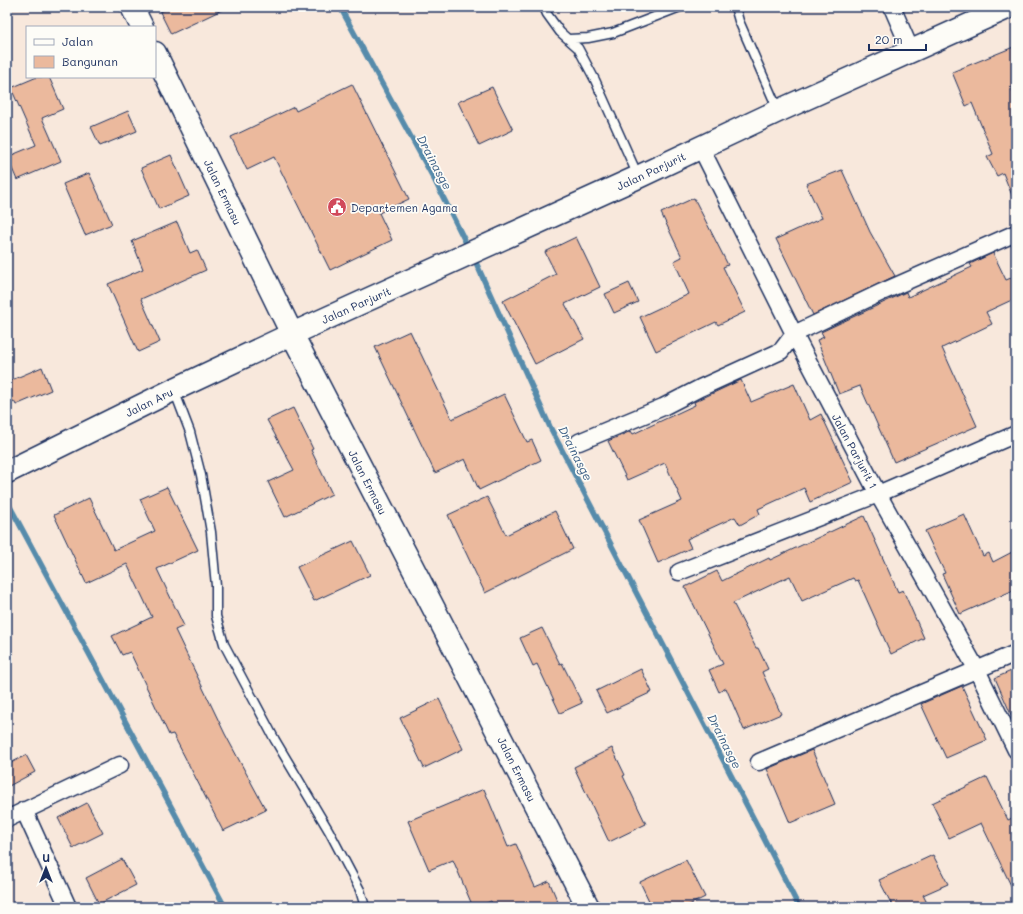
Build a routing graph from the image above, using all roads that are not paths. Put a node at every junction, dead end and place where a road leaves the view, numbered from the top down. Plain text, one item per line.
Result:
1 (132, 7) edge
2 (544, 7) edge
3 (680, 7) edge
4 (735, 7) edge
5 (892, 7) edge
6 (1009, 7) edge
7 (142, 26) edge
8 (569, 40) junction
9 (911, 51) junction
10 (156, 55) edge
11 (778, 111) junction
12 (701, 148) junction
13 (638, 177) junction
14 (1016, 233) edge
15 (292, 334) junction
16 (794, 334) junction
17 (173, 390) junction
18 (1016, 434) edge
19 (580, 442) dead end
20 (12, 469) edge
21 (878, 494) junction
22 (679, 572) dead end
23 (1016, 653) edge
24 (977, 670) junction
25 (1016, 750) edge
26 (759, 762) dead end
27 (120, 765) dead end
28 (24, 810) junction
29 (7, 819) edge
30 (68, 907) edge
31 (365, 907) edge
32 (588, 907) edge

1 - 7 street
2 - 8 lane
3 - 8 lane
4 - 11 lane
5 - 9 street
6 - 9 street, Jalan Parjurit
8 - 13 lane
9 - 11 street, Jalan Parjurit
10 - 15 street, Jalan Ermasu
11 - 12 street, Jalan Parjurit
12 - 13 street, Jalan Parjurit
12 - 16 street, Jalan Parjurit 1
13 - 15 street, Jalan Parjurit
14 - 16 street
15 - 17 street, Jalan Aru
15 - 32 street, Jalan Ermasu
16 - 19 street
16 - 21 street, Jalan Parjurit 1
17 - 20 street, Jalan Aru
17 - 31 lane
18 - 21 street
21 - 22 street
21 - 24 street, Jalan Parjurit 1
23 - 24 street
24 - 25 street, Jalan Parjurit 1
24 - 26 street
27 - 28 street
28 - 29 street
28 - 30 street

